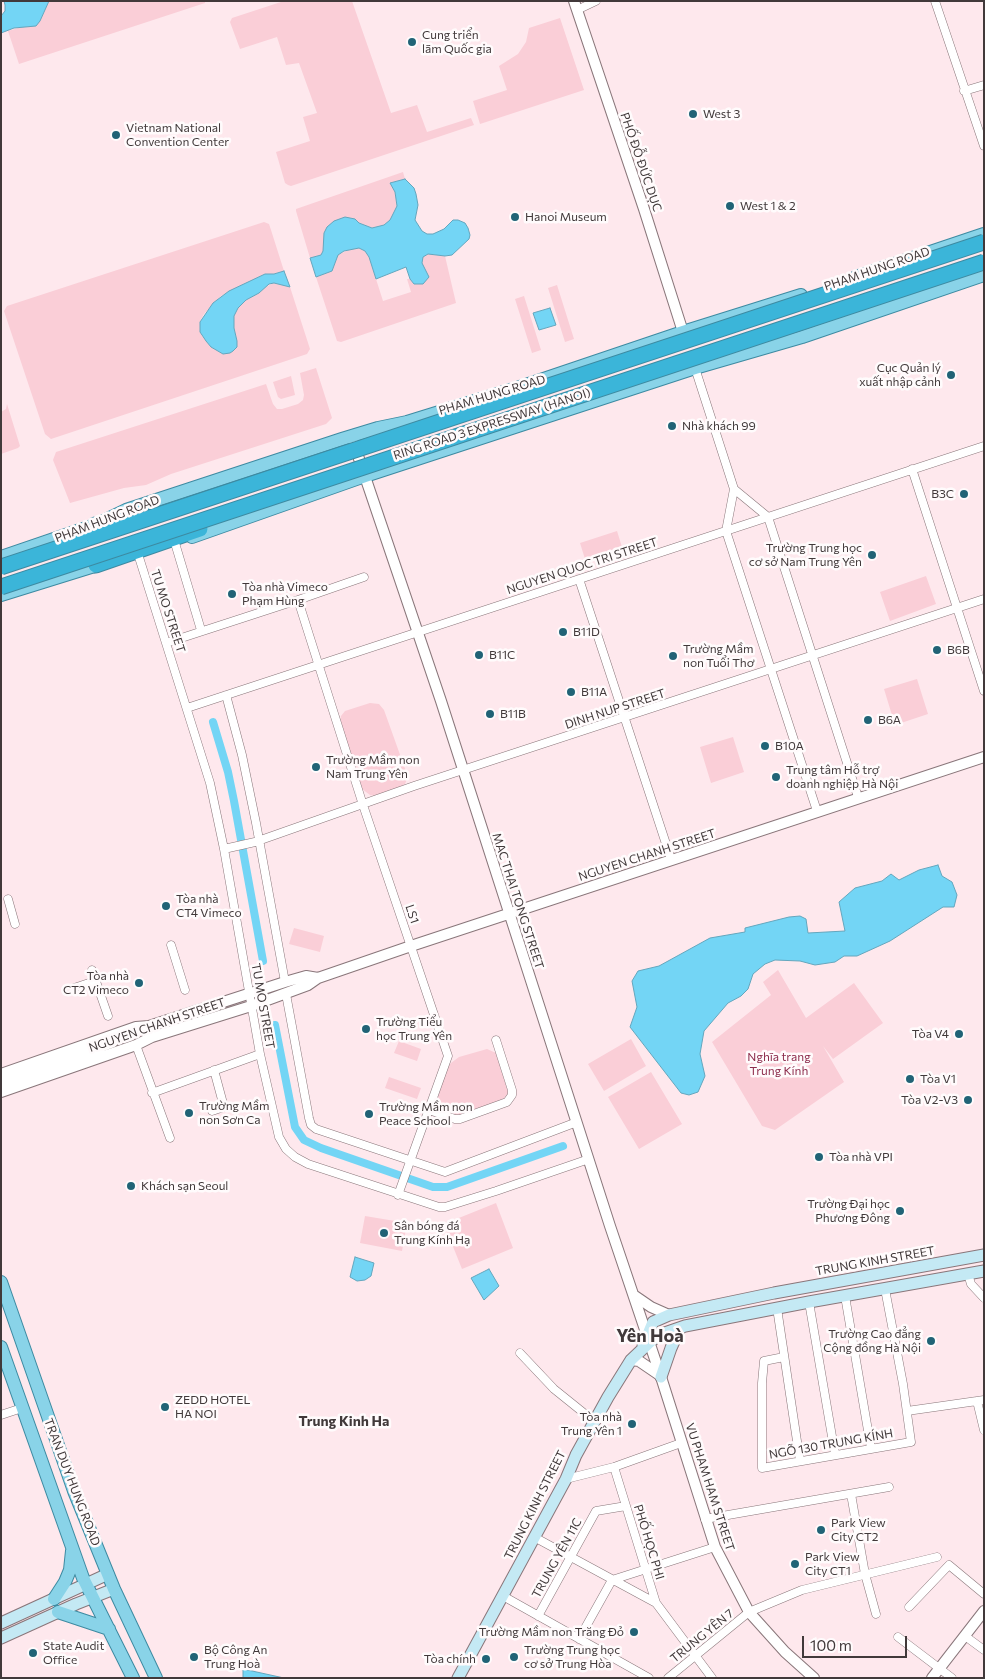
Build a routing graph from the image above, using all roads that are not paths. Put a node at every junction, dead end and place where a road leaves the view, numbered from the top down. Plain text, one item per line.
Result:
1 (596, 1) edge
2 (935, 1) edge
3 (575, 5) edge
4 (984, 85) edge
5 (964, 90) junction
6 (984, 146) edge
7 (984, 234) edge
8 (984, 242) edge
9 (984, 262) edge
10 (984, 276) edge
11 (683, 332) junction
12 (695, 368) junction
13 (468, 412) junction
14 (499, 421) junction
15 (352, 436) junction
16 (984, 446) edge
17 (912, 469) junction
18 (365, 476) junction
19 (734, 489) junction
20 (768, 517) junction
21 (96, 525) junction
22 (726, 531) junction
23 (175, 543) junction
24 (138, 554) junction
25 (1, 557) edge
26 (96, 565) junction
27 (1, 567) edge
28 (364, 577) dead end
29 (579, 579) junction
30 (1, 587) edge
31 (1, 595) edge
32 (298, 600) junction
33 (984, 600) edge
34 (958, 608) junction
35 (201, 630) junction
36 (417, 632) junction
37 (166, 643) junction
38 (812, 657) junction
39 (319, 666) junction
40 (770, 670) junction
41 (984, 691) edge
42 (226, 695) junction
43 (187, 708) junction
44 (625, 718) junction
45 (984, 757) edge
46 (462, 770) junction
47 (858, 797) junction
48 (363, 805) junction
49 (817, 812) junction
50 (257, 841) junction
51 (228, 848) junction
52 (671, 859) junction
53 (8, 899) dead end
54 (510, 914) junction
55 (15, 924) dead end
56 (171, 945) dead end
57 (411, 946) junction
58 (92, 970) dead end
59 (318, 978) junction
60 (95, 981) junction
61 (285, 982) junction
62 (74, 988) dead end
63 (185, 990) dead end
64 (249, 993) junction
65 (286, 994) junction
66 (251, 1006) junction
67 (108, 1016) dead end
68 (149, 1026) junction
69 (134, 1040) junction
70 (496, 1040) dead end
71 (260, 1054) junction
72 (214, 1070) junction
73 (1, 1074) edge
74 (1, 1084) edge
75 (1, 1092) edge
76 (152, 1093) junction
77 (429, 1110) junction
78 (212, 1111) dead end
79 (577, 1122) junction
80 (170, 1138) dead end
81 (589, 1159) junction
82 (409, 1165) junction
83 (398, 1194) junction
84 (984, 1255) edge
85 (984, 1271) edge
86 (968, 1274) junction
87 (1, 1282) edge
88 (885, 1289) junction
89 (634, 1295) junction
90 (845, 1296) junction
91 (984, 1298) edge
92 (809, 1302) junction
93 (778, 1308) junction
94 (669, 1315) junction
95 (680, 1328) junction
96 (646, 1341) junction
97 (1, 1347) edge
98 (520, 1353) dead end
99 (784, 1357) junction
100 (631, 1360) junction
101 (661, 1377) junction
102 (980, 1401) edge
103 (22, 1408) junction
104 (907, 1411) junction
105 (1, 1415) edge
106 (595, 1422) junction
107 (984, 1430) edge
108 (681, 1443) junction
109 (871, 1448) junction
110 (835, 1454) junction
111 (800, 1461) junction
112 (614, 1467) junction
113 (566, 1480) junction
114 (890, 1487) dead end
115 (851, 1494) junction
116 (626, 1506) junction
117 (705, 1518) junction
118 (534, 1537) junction
119 (72, 1546) junction
120 (715, 1547) junction
121 (571, 1557) junction
122 (937, 1557) dead end
123 (646, 1568) junction
124 (108, 1574) junction
125 (865, 1574) junction
126 (612, 1580) junction
127 (86, 1584) junction
128 (114, 1589) junction
129 (984, 1594) edge
130 (503, 1596) junction
131 (93, 1597) junction
132 (54, 1599) junction
133 (656, 1603) junction
134 (909, 1607) dead end
135 (984, 1611) edge
136 (58, 1612) junction
137 (750, 1612) junction
138 (876, 1614) dead end
139 (538, 1616) junction
140 (1, 1624) edge
141 (109, 1629) junction
142 (965, 1636) junction
143 (898, 1637) dead end
144 (1, 1638) edge
145 (579, 1639) junction
146 (984, 1650) edge
147 (696, 1655) junction
148 (939, 1668) junction
149 (133, 1678) edge
150 (156, 1678) edge
151 (458, 1678) edge
152 (649, 1678) edge
153 (668, 1678) edge
154 (712, 1678) edge
155 (814, 1678) edge
156 (932, 1678) edge
157 (952, 1678) edge

1 - 3 street
2 - 5 street
3 - 11 street, PHỐ ĐỖ ĐỨC DỤC
4 - 5 street
5 - 6 street
7 - 11 main road, PHAM HUNG ROAD
8 - 13 highway, RING ROAD 3 EXPRESSWAY (HANOI), bridge
9 - 14 highway, RING ROAD 3 EXPRESSWAY (HANOI), bridge
10 - 12 main road
11 - 12 main road
11 - 15 main road, PHAM HUNG ROAD
12 - 18 main road
12 - 19 street
13 - 21 highway, bridge
13 - 27 highway, RING ROAD 3 EXPRESSWAY (HANOI), bridge
14 - 26 highway, bridge
14 - 30 highway, RING ROAD 3 EXPRESSWAY (HANOI), bridge
15 - 18 street, MAC THAI TONG STREET
15 - 21 main road, PHAM HUNG ROAD
16 - 17 street, NGUYEN QUOC TRI STREET
17 - 20 street, NGUYEN QUOC TRI STREET
17 - 34 street
18 - 23 main road
18 - 36 street, MAC THAI TONG STREET
19 - 20 street
19 - 22 street
20 - 22 street, NGUYEN QUOC TRI STREET
20 - 38 street
21 - 25 main road, PHAM HUNG ROAD
22 - 29 street, NGUYEN QUOC TRI STREET
22 - 40 street
23 - 24 main road
23 - 35 street
24 - 26 main road
24 - 37 street, TU MO STREET
26 - 31 main road
28 - 32 street
29 - 36 street, NGUYEN QUOC TRI STREET
29 - 44 street
32 - 35 street
32 - 39 street, LS1
33 - 34 street, DINH NUP STREET
34 - 38 street, DINH NUP STREET
34 - 41 street
35 - 37 street
36 - 39 street, NGUYEN QUOC TRI STREET
36 - 46 street, MAC THAI TONG STREET
37 - 43 street, TU MO STREET
38 - 40 street, DINH NUP STREET
38 - 47 street
39 - 42 street, NGUYEN QUOC TRI STREET
39 - 48 street, LS1
40 - 44 street, DINH NUP STREET
40 - 49 street
42 - 43 street, NGUYEN QUOC TRI STREET
42 - 50 street, TU MO STREET
43 - 51 street, TU MO STREET
44 - 46 street, DINH NUP STREET
44 - 52 street
45 - 47 street, NGUYEN CHANH STREET
46 - 48 street, DINH NUP STREET
46 - 54 street, MAC THAI TONG STREET
47 - 49 street, NGUYEN CHANH STREET
48 - 50 street, DINH NUP STREET
48 - 57 street, LS1
49 - 52 street, NGUYEN CHANH STREET
50 - 51 street, DINH NUP STREET
50 - 61 street, TU MO STREET
51 - 64 street, TU MO STREET
52 - 54 street, NGUYEN CHANH STREET
53 - 55 street
54 - 57 street, NGUYEN CHANH STREET
54 - 79 street, MAC THAI TONG STREET
56 - 63 street
57 - 59 street, NGUYEN CHANH STREET
57 - 77 street, LS1
58 - 60 street
59 - 61 street, NGUYEN CHANH STREET
59 - 65 street, NGUYEN CHANH STREET
60 - 62 street
60 - 67 street
61 - 64 street, NGUYEN CHANH STREET
64 - 66 street, TU MO STREET
64 - 68 street, NGUYEN CHANH STREET
65 - 66 street, NGUYEN CHANH STREET
65 - 82 street, TU MO STREET
66 - 69 street, NGUYEN CHANH STREET
66 - 71 street, TU MO STREET
68 - 69 street
68 - 73 street, NGUYEN CHANH STREET
69 - 74 street
69 - 75 street, NGUYEN CHANH STREET
69 - 76 street
70 - 77 street
71 - 72 street
71 - 83 street, TU MO STREET
72 - 76 street
72 - 78 street
76 - 80 street
77 - 82 street, LS1
79 - 81 street, MAC THAI TONG STREET
79 - 82 street, TU MO STREET
81 - 83 street, TU MO STREET
81 - 89 street, MAC THAI TONG STREET
82 - 83 street, LS1
84 - 94 main road, TRUNG KINH STREET
85 - 86 main road, TRUNG KINH STREET
86 - 88 main road, TRUNG KINH STREET
86 - 91 street
87 - 124 main road, TRAN DUY HUNG ROAD
88 - 90 main road, TRUNG KINH STREET
88 - 104 street
89 - 94 street
89 - 96 street, MAC THAI TONG STREET
90 - 92 main road, TRUNG KINH STREET
90 - 109 street
92 - 93 main road, TRUNG KINH STREET
92 - 110 street
93 - 95 main road, TRUNG KINH STREET
93 - 99 street
94 - 96 main road, TRUNG KINH STREET
95 - 96 main road, TRUNG KINH STREET
95 - 101 main road
96 - 100 main road, TRUNG KINH STREET
96 - 101 street, VU PHAM HAM STREET
97 - 103 main road, TRAN DUY HUNG ROAD
98 - 106 street
99 - 111 street
99 - 111 street, NGÕ 130 TRUNG KÍNH
100 - 101 street
100 - 106 main road, TRUNG KINH STREET
101 - 108 street, VU PHAM HAM STREET
102 - 104 street
102 - 107 street
103 - 105 street
103 - 119 main road, TRAN DUY HUNG ROAD
104 - 109 street, NGÕ 130 TRUNG KÍNH
106 - 113 main road, TRUNG KINH STREET
108 - 112 street
108 - 117 street, VU PHAM HAM STREET
109 - 110 street, NGÕ 130 TRUNG KÍNH
110 - 111 street, NGÕ 130 TRUNG KÍNH
112 - 113 street
112 - 116 street, PHỐ HỌC PHI
113 - 118 main road, TRUNG KINH STREET
114 - 115 street
115 - 117 street
115 - 125 street
116 - 121 street, TRUNG YÊN 11C
116 - 123 street, PHỐ HỌC PHI
117 - 120 street, VU PHAM HAM STREET
118 - 121 street
118 - 130 main road, TRUNG KINH STREET
119 - 127 main road, TRAN DUY HUNG ROAD
119 - 132 main road
120 - 123 street
120 - 137 street, VU PHAM HAM STREET
121 - 126 street
121 - 139 street, TRUNG YÊN 11C
122 - 125 street, TRUNG YÊN 7
123 - 126 street
123 - 133 street, PHỐ HỌC PHI
124 - 127 main road
124 - 128 main road, TRAN DUY HUNG ROAD
125 - 137 street, TRUNG YÊN 7
125 - 138 street
126 - 133 street
126 - 145 street
127 - 131 main road, TRAN DUY HUNG ROAD
127 - 132 main road
128 - 131 main road
128 - 150 main road, TRAN DUY HUNG ROAD
129 - 134 street
130 - 139 street
130 - 151 main road, TRUNG KINH STREET
131 - 136 main road
131 - 141 main road, TRAN DUY HUNG ROAD
132 - 140 main road
133 - 147 street, PHỐ HỌC PHI
135 - 142 street
136 - 141 main road
136 - 144 main road
137 - 147 street, TRUNG YÊN 7
137 - 155 street, VU PHAM HAM STREET
139 - 145 street
141 - 149 main road, TRAN DUY HUNG ROAD
142 - 146 street
142 - 148 street
143 - 148 street
145 - 152 street
147 - 153 street, TRUNG YÊN 7
147 - 154 street, PHỐ HỌC PHI
148 - 156 street
148 - 157 street

